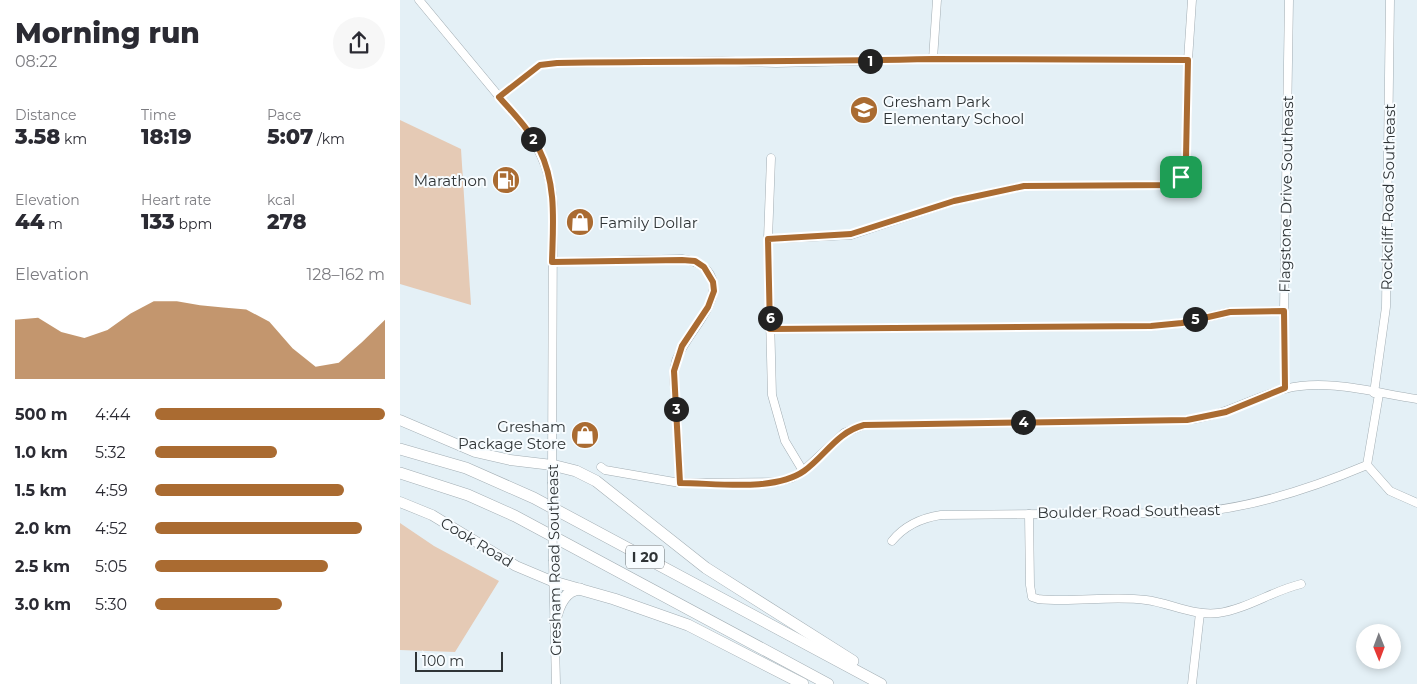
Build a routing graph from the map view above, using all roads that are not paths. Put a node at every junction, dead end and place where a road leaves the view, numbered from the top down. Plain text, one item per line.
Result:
1 (419, 0) edge
2 (936, 0) edge
3 (1192, 0) edge
4 (1289, 0) edge
5 (1390, 0) edge
6 (933, 59) junction
7 (1188, 60) junction
8 (499, 97) junction
9 (771, 158) dead end
10 (768, 239) junction
11 (552, 262) junction
12 (1284, 311) junction
13 (770, 329) junction
14 (1285, 388) junction
15 (1377, 393) junction
16 (1417, 399) edge
17 (400, 420) edge
18 (400, 449) edge
19 (552, 465) junction
20 (1367, 465) junction
21 (601, 467) dead end
22 (803, 471) junction
23 (400, 473) edge
24 (680, 483) junction
25 (400, 502) edge
26 (1417, 503) edge
27 (1029, 514) junction
28 (892, 541) dead end
29 (554, 582) junction
30 (1301, 584) dead end
31 (580, 589) junction
32 (1200, 613) junction
33 (555, 621) junction
34 (556, 684) edge
35 (804, 684) edge
36 (828, 684) edge
37 (881, 684) edge
38 (890, 684) edge
39 (1192, 684) edge

1 - 8 street, Gresham Road Southeast
2 - 6 street
3 - 7 street
4 - 12 street, Flagstone Drive Southeast
5 - 15 street, Rockcliff Road Southeast
6 - 7 street
6 - 8 street
7 - 10 street
8 - 11 street, Gresham Road Southeast
9 - 10 street
10 - 13 street
11 - 19 street, Gresham Road Southeast
11 - 24 street
12 - 13 street
12 - 14 street, Flagstone Drive Southeast
13 - 22 street
14 - 15 street
14 - 22 street
15 - 16 street
15 - 20 street, Rockcliff Road Southeast
17 - 19 main road
18 - 37 highway, I 20
19 - 29 street, Gresham Road Southeast, bridge
19 - 38 highway
20 - 26 street
20 - 27 street, Boulder Road Southeast
21 - 24 street
22 - 24 street
23 - 36 highway, I 20
25 - 29 main road, Cook Road
27 - 28 street, Boulder Road Southeast
27 - 32 street
29 - 31 highway
29 - 33 street, Gresham Road Southeast
30 - 32 street
31 - 33 highway
31 - 35 highway
32 - 39 street
33 - 34 street, Gresham Road Southeast

